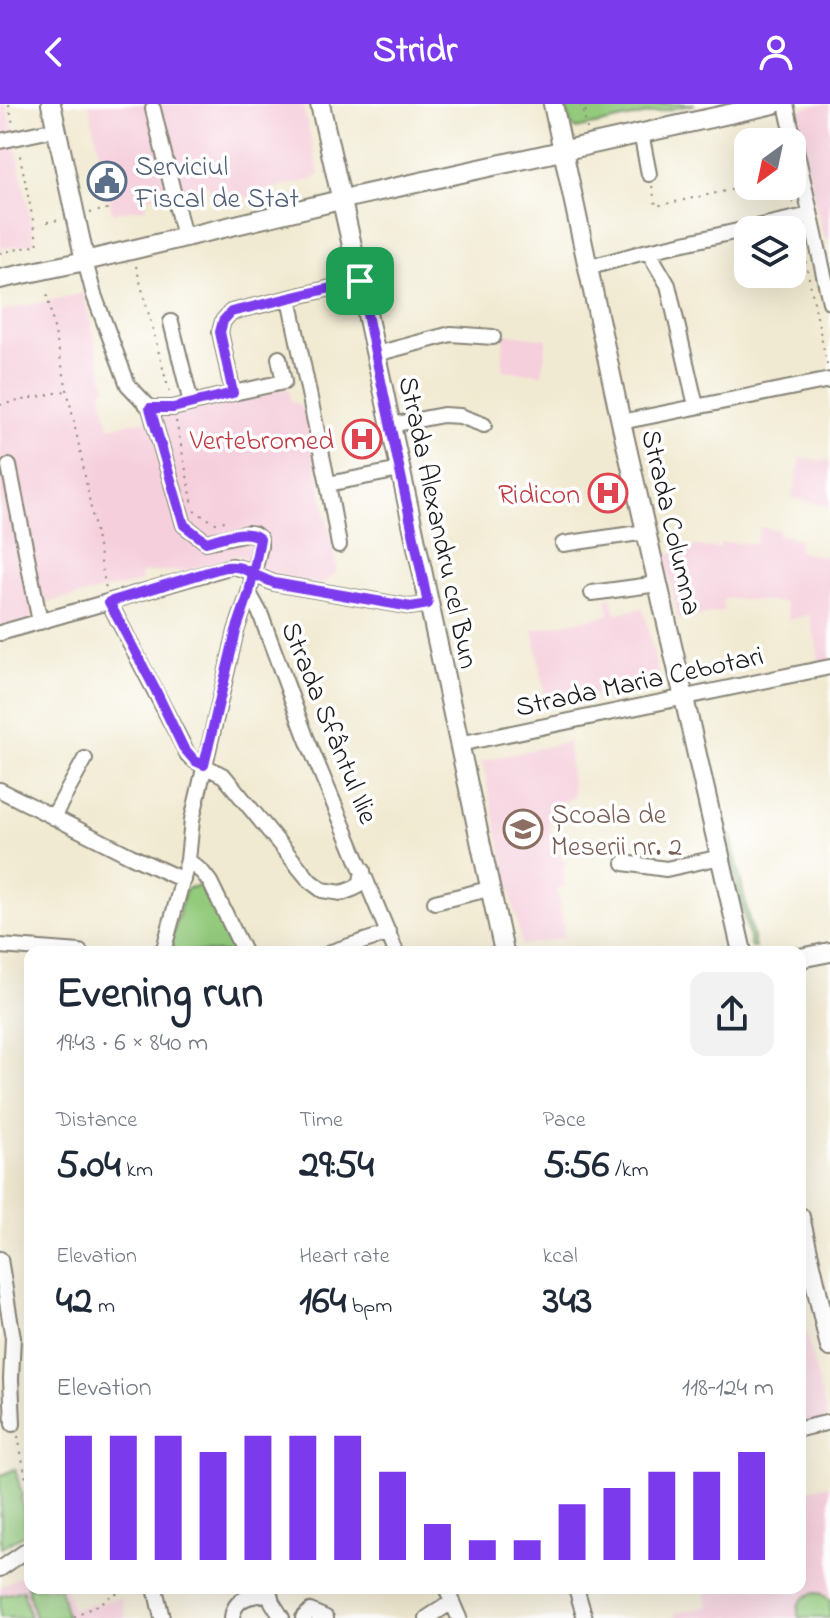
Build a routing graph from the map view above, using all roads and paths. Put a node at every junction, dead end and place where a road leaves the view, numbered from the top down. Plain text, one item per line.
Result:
1 (9, 104) edge
2 (51, 104) edge
3 (320, 104) edge
4 (553, 104) edge
5 (592, 104) edge
6 (774, 104) edge
7 (786, 104) edge
8 (153, 109) dead end
9 (584, 113) dead end
10 (56, 129) junction
11 (641, 133) junction
12 (16, 138) junction
13 (0, 141) edge
14 (563, 150) junction
15 (651, 180) joint
16 (734, 189) edge
17 (341, 199) junction
18 (111, 208) dead end
19 (85, 214) dead end
20 (803, 216) edge
21 (63, 219) dead end
22 (806, 221) edge
23 (47, 222) dead end
24 (734, 232) edge
25 (806, 235) edge
26 (184, 237) junction
27 (824, 244) edge
28 (648, 251) junction
29 (0, 253) edge
30 (85, 261) junction
31 (587, 268) junction
32 (0, 279) edge
33 (360, 281) junction
34 (47, 295) dead end
35 (289, 298) junction
36 (830, 302) edge
37 (171, 322) dead end
38 (493, 337) dead end
39 (376, 354) junction
40 (279, 358) dead end
41 (829, 376) edge
42 (68, 390) junction
43 (233, 393) junction
44 (191, 403) junction
45 (0, 405) edge
46 (696, 406) junction
47 (150, 408) junction
48 (621, 422) junction
49 (391, 425) junction
50 (484, 425) dead end
51 (9, 466) dead end
52 (400, 470) junction
53 (328, 484) junction
54 (646, 532) junction
55 (563, 544) dead end
56 (339, 545) dead end
57 (253, 574) junction
58 (658, 584) junction
59 (249, 593) junction
60 (592, 593) dead end
61 (109, 602) junction
62 (428, 604) junction
63 (40, 622) junction
64 (0, 633) edge
65 (830, 667) edge
66 (685, 697) junction
67 (459, 744) junction
68 (85, 759) dead end
69 (204, 765) junction
70 (0, 790) edge
71 (53, 817) junction
72 (721, 857) junction
73 (188, 860) junction
74 (624, 863) dead end
75 (363, 870) junction
76 (183, 880) junction
77 (489, 889) junction
78 (435, 902) dead end
79 (389, 933) junction
80 (0, 946) edge
81 (165, 946) edge
82 (241, 946) edge
83 (364, 946) edge
84 (394, 946) edge
85 (503, 946) edge
86 (741, 946) edge
87 (24, 948) edge
88 (830, 952) edge
89 (806, 957) edge
90 (806, 1244) edge
91 (0, 1259) edge
92 (815, 1285) edge
93 (830, 1347) edge
94 (830, 1422) edge
95 (806, 1428) edge
96 (16, 1430) joint
97 (24, 1470) edge
98 (24, 1552) edge
99 (0, 1569) edge
100 (115, 1594) edge
101 (156, 1594) edge
102 (578, 1594) edge
103 (449, 1595) edge
104 (74, 1618) edge
105 (162, 1618) edge
106 (232, 1618) edge
107 (282, 1618) edge
108 (303, 1618) edge
109 (326, 1618) edge
110 (427, 1618) edge
111 (459, 1618) edge
112 (585, 1618) edge

1 - 12 path
2 - 10 main road
3 - 17 main road, Strada Alexandru cel Bun
4 - 14 main road, Strada Columna
5 - 9 path
6 - 11 main road
7 - 20 street
8 - 26 street
10 - 12 street
10 - 30 main road
11 - 14 main road
11 - 15 street
12 - 13 street
12 - 29 path
14 - 17 main road
14 - 31 main road, Strada Columna
15 - 16 path
17 - 26 main road
17 - 33 main road, Strada Alexandru cel Bun
18 - 19 path
21 - 23 path
22 - 27 street
24 - 28 street
25 - 41 path
26 - 30 main road
27 - 36 street
28 - 31 street
28 - 46 street
30 - 32 main road
30 - 47 street
31 - 48 main road, Strada Columna
33 - 35 street
33 - 39 main road, Strada Alexandru cel Bun
34 - 42 path
35 - 43 street
35 - 53 street
37 - 44 street
38 - 39 street
39 - 49 main road, Strada Alexandru cel Bun
40 - 43 street
41 - 46 street
42 - 45 path
42 - 61 path
43 - 44 street
44 - 47 street
46 - 48 street
47 - 57 street
48 - 54 main road, Strada Columna
49 - 50 street
49 - 52 main road, Strada Alexandru cel Bun
51 - 63 street
52 - 53 street
52 - 62 main road, Strada Alexandru cel Bun
53 - 56 street
54 - 55 street
54 - 58 main road, Strada Columna
57 - 59 street
57 - 61 street
57 - 62 street
58 - 60 street
58 - 66 main road, Strada Columna
59 - 69 street
59 - 75 street, Strada Sfântul Ilie
61 - 63 street
61 - 69 street
62 - 67 main road, Strada Alexandru cel Bun
63 - 64 street
65 - 66 street, Strada Maria Cebotari
66 - 67 street, Strada Maria Cebotari
66 - 72 main road, Strada Columna
67 - 77 main road, Strada Alexandru cel Bun
68 - 71 street
69 - 73 street
69 - 75 street
70 - 71 street
71 - 76 street
72 - 74 street
72 - 86 main road, Strada Columna
73 - 76 street
73 - 82 street
75 - 79 street, Strada Sfântul Ilie
76 - 81 street
77 - 78 street
77 - 85 main road, Strada Alexandru cel Bun
79 - 83 street
79 - 84 street, Strada Sfântul Ilie
80 - 87 street
88 - 89 main road
90 - 92 main road
91 - 96 street
92 - 93 main road
94 - 95 street
96 - 97 path
98 - 99 street
100 - 104 path
101 - 105 street
102 - 112 street
103 - 110 street
103 - 111 street
106 - 107 street
108 - 109 street

